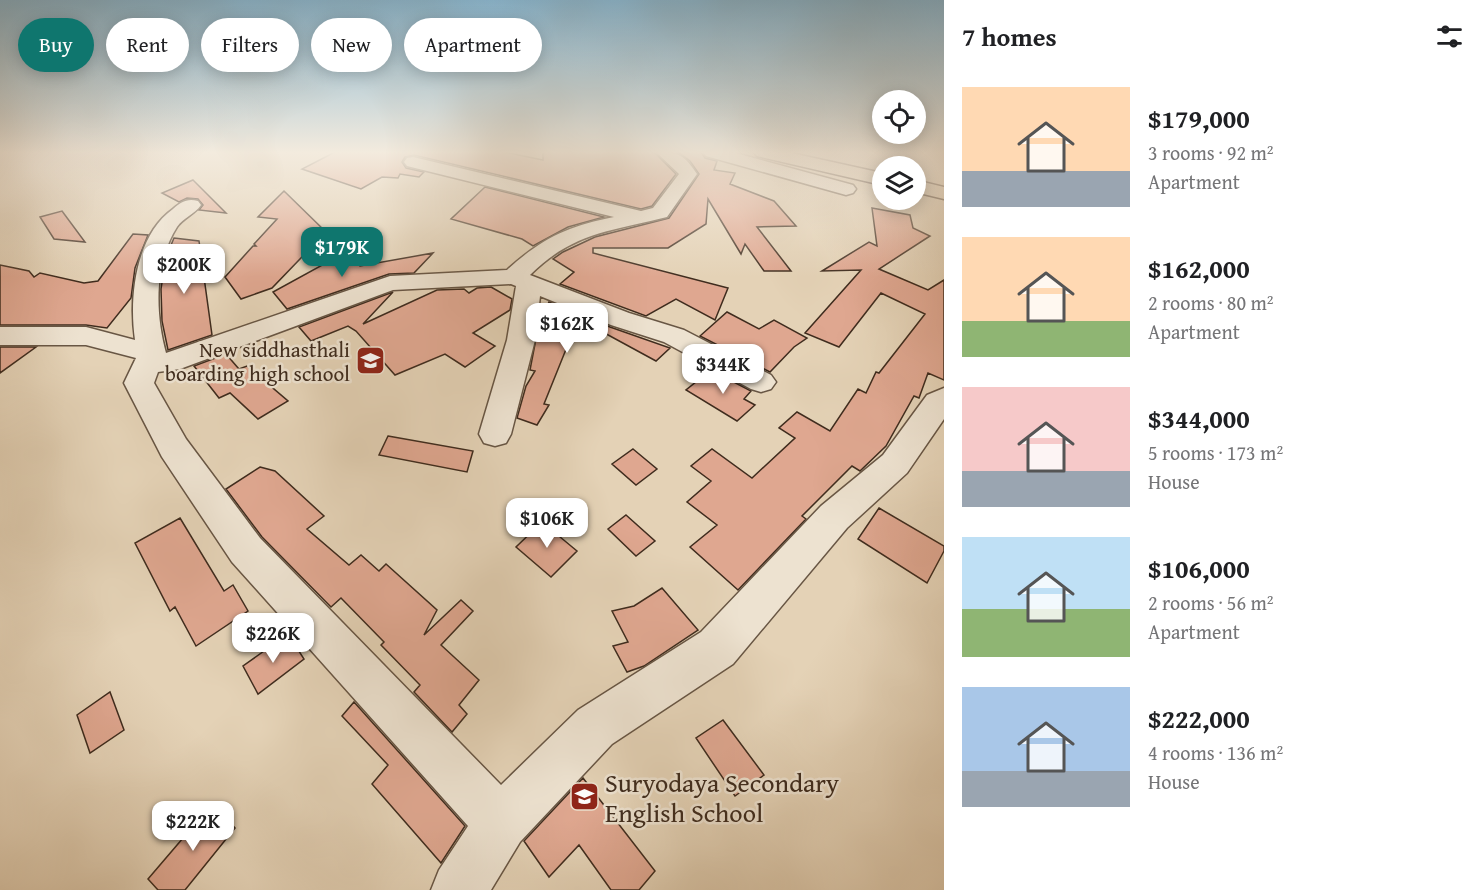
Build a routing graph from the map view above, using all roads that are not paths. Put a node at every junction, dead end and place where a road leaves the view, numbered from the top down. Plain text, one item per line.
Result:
1 (545, 194) edge
2 (674, 194) edge
3 (191, 205) dead end
4 (639, 216) junction
5 (521, 280) junction
6 (0, 336) edge
7 (150, 358) junction
8 (761, 382) dead end
9 (944, 399) edge
10 (495, 434) dead end
11 (501, 823) junction
12 (459, 890) edge

1 - 4 street
2 - 4 street
3 - 7 street
4 - 5 street
5 - 7 street
5 - 8 street
5 - 10 street
6 - 7 street
7 - 11 street
9 - 11 street
11 - 12 street

